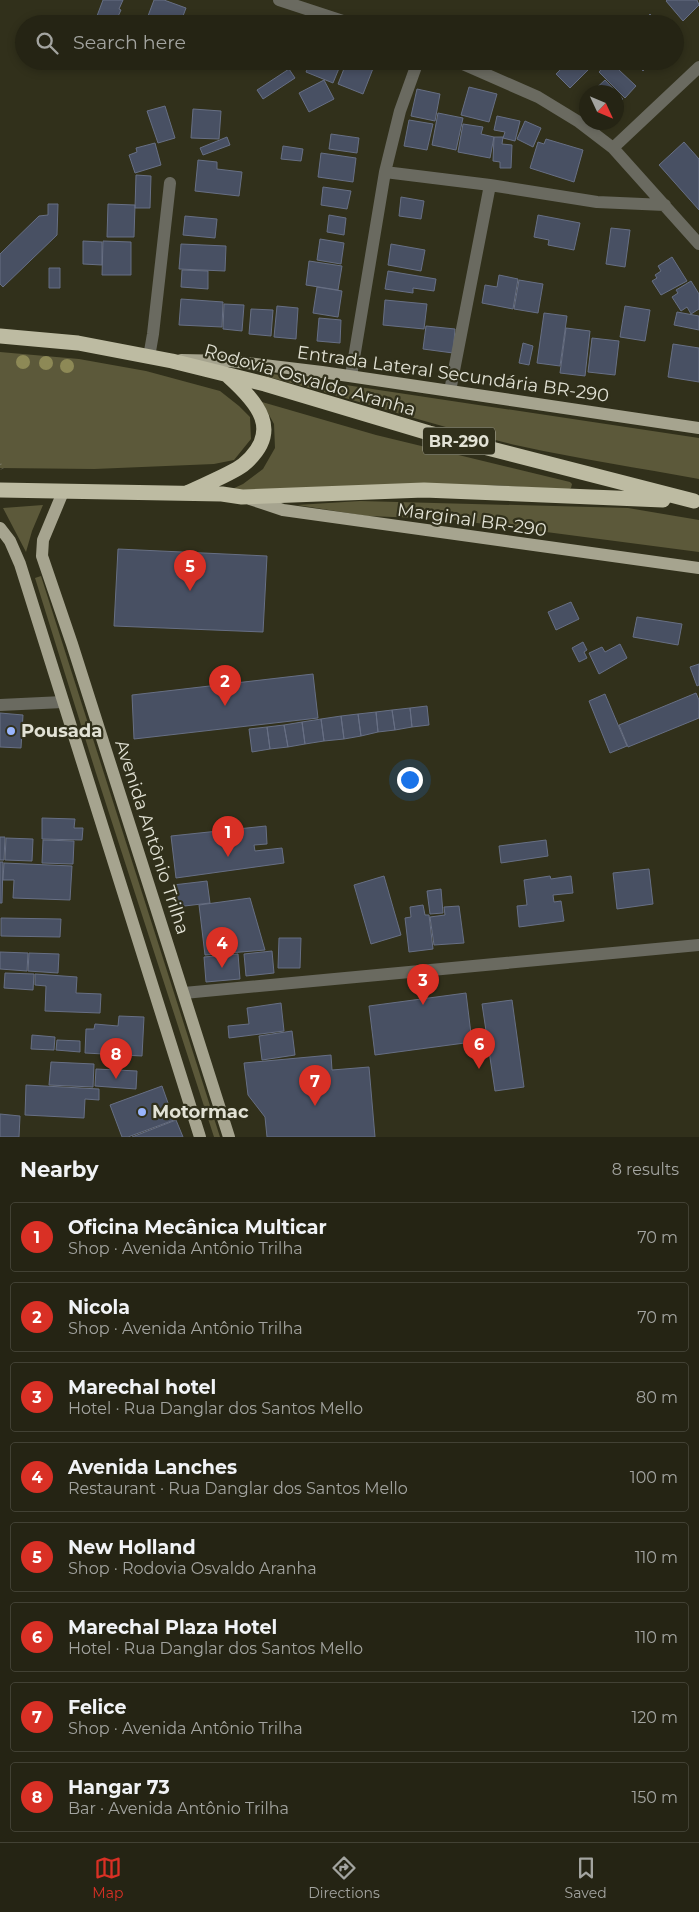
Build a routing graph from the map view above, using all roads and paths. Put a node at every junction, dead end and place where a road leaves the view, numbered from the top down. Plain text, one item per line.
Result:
1 (279, 0) edge
2 (297, 2) edge
3 (330, 15) edge
4 (699, 67) edge
5 (415, 70) edge
6 (476, 70) edge
7 (613, 148) junction
8 (385, 172) junction
9 (170, 183) dead end
10 (490, 185) junction
11 (664, 205) junction
12 (699, 244) edge
13 (0, 336) edge
14 (149, 357) junction
15 (172, 360) junction
16 (226, 375) junction
17 (351, 376) junction
18 (450, 390) junction
19 (699, 428) edge
20 (0, 464) edge
21 (2, 468) dead end
22 (0, 490) edge
23 (64, 492) junction
24 (184, 494) junction
25 (242, 497) junction
26 (696, 501) edge
27 (0, 528) edge
28 (42, 556) junction
29 (20, 564) junction
30 (699, 568) edge
31 (64, 702) junction
32 (0, 705) edge
33 (699, 945) edge
34 (184, 993) junction
35 (200, 1137) edge
36 (229, 1137) edge

1 - 2 street
2 - 3 street
4 - 7 street
5 - 8 street
6 - 7 street
7 - 11 street
8 - 10 street
8 - 17 street
9 - 14 street
10 - 11 street
10 - 18 street
11 - 12 street
13 - 14 highway, Rodovia Osvaldo Aranha / BR-290
14 - 15 highway, Rodovia Osvaldo Aranha / BR-290
15 - 16 highway, Rodovia Osvaldo Aranha / BR-290
15 - 17 main road, Entrada Lateral Secundária BR-290
16 - 24 highway, BR-290
16 - 26 highway, Rodovia Osvaldo Aranha / BR-290
17 - 18 main road, Entrada Lateral Secundária BR-290
18 - 19 main road, Entrada Lateral Secundária BR-290
20 - 21 path
22 - 23 highway, Rodovia Osvaldo Aranha / BR-290
23 - 24 highway, Rodovia Osvaldo Aranha / BR-290
23 - 28 main road, Avenida Antônio Trilha
24 - 25 highway, Rodovia Osvaldo Aranha / BR-290
25 - 26 highway, Rodovia Osvaldo Aranha / BR-290
25 - 30 main road, Marginal BR-290
27 - 29 main road
28 - 29 main road
28 - 34 main road, Avenida Antônio Trilha
29 - 31 main road
31 - 32 street
31 - 35 main road
33 - 34 street
34 - 36 main road, Avenida Antônio Trilha

